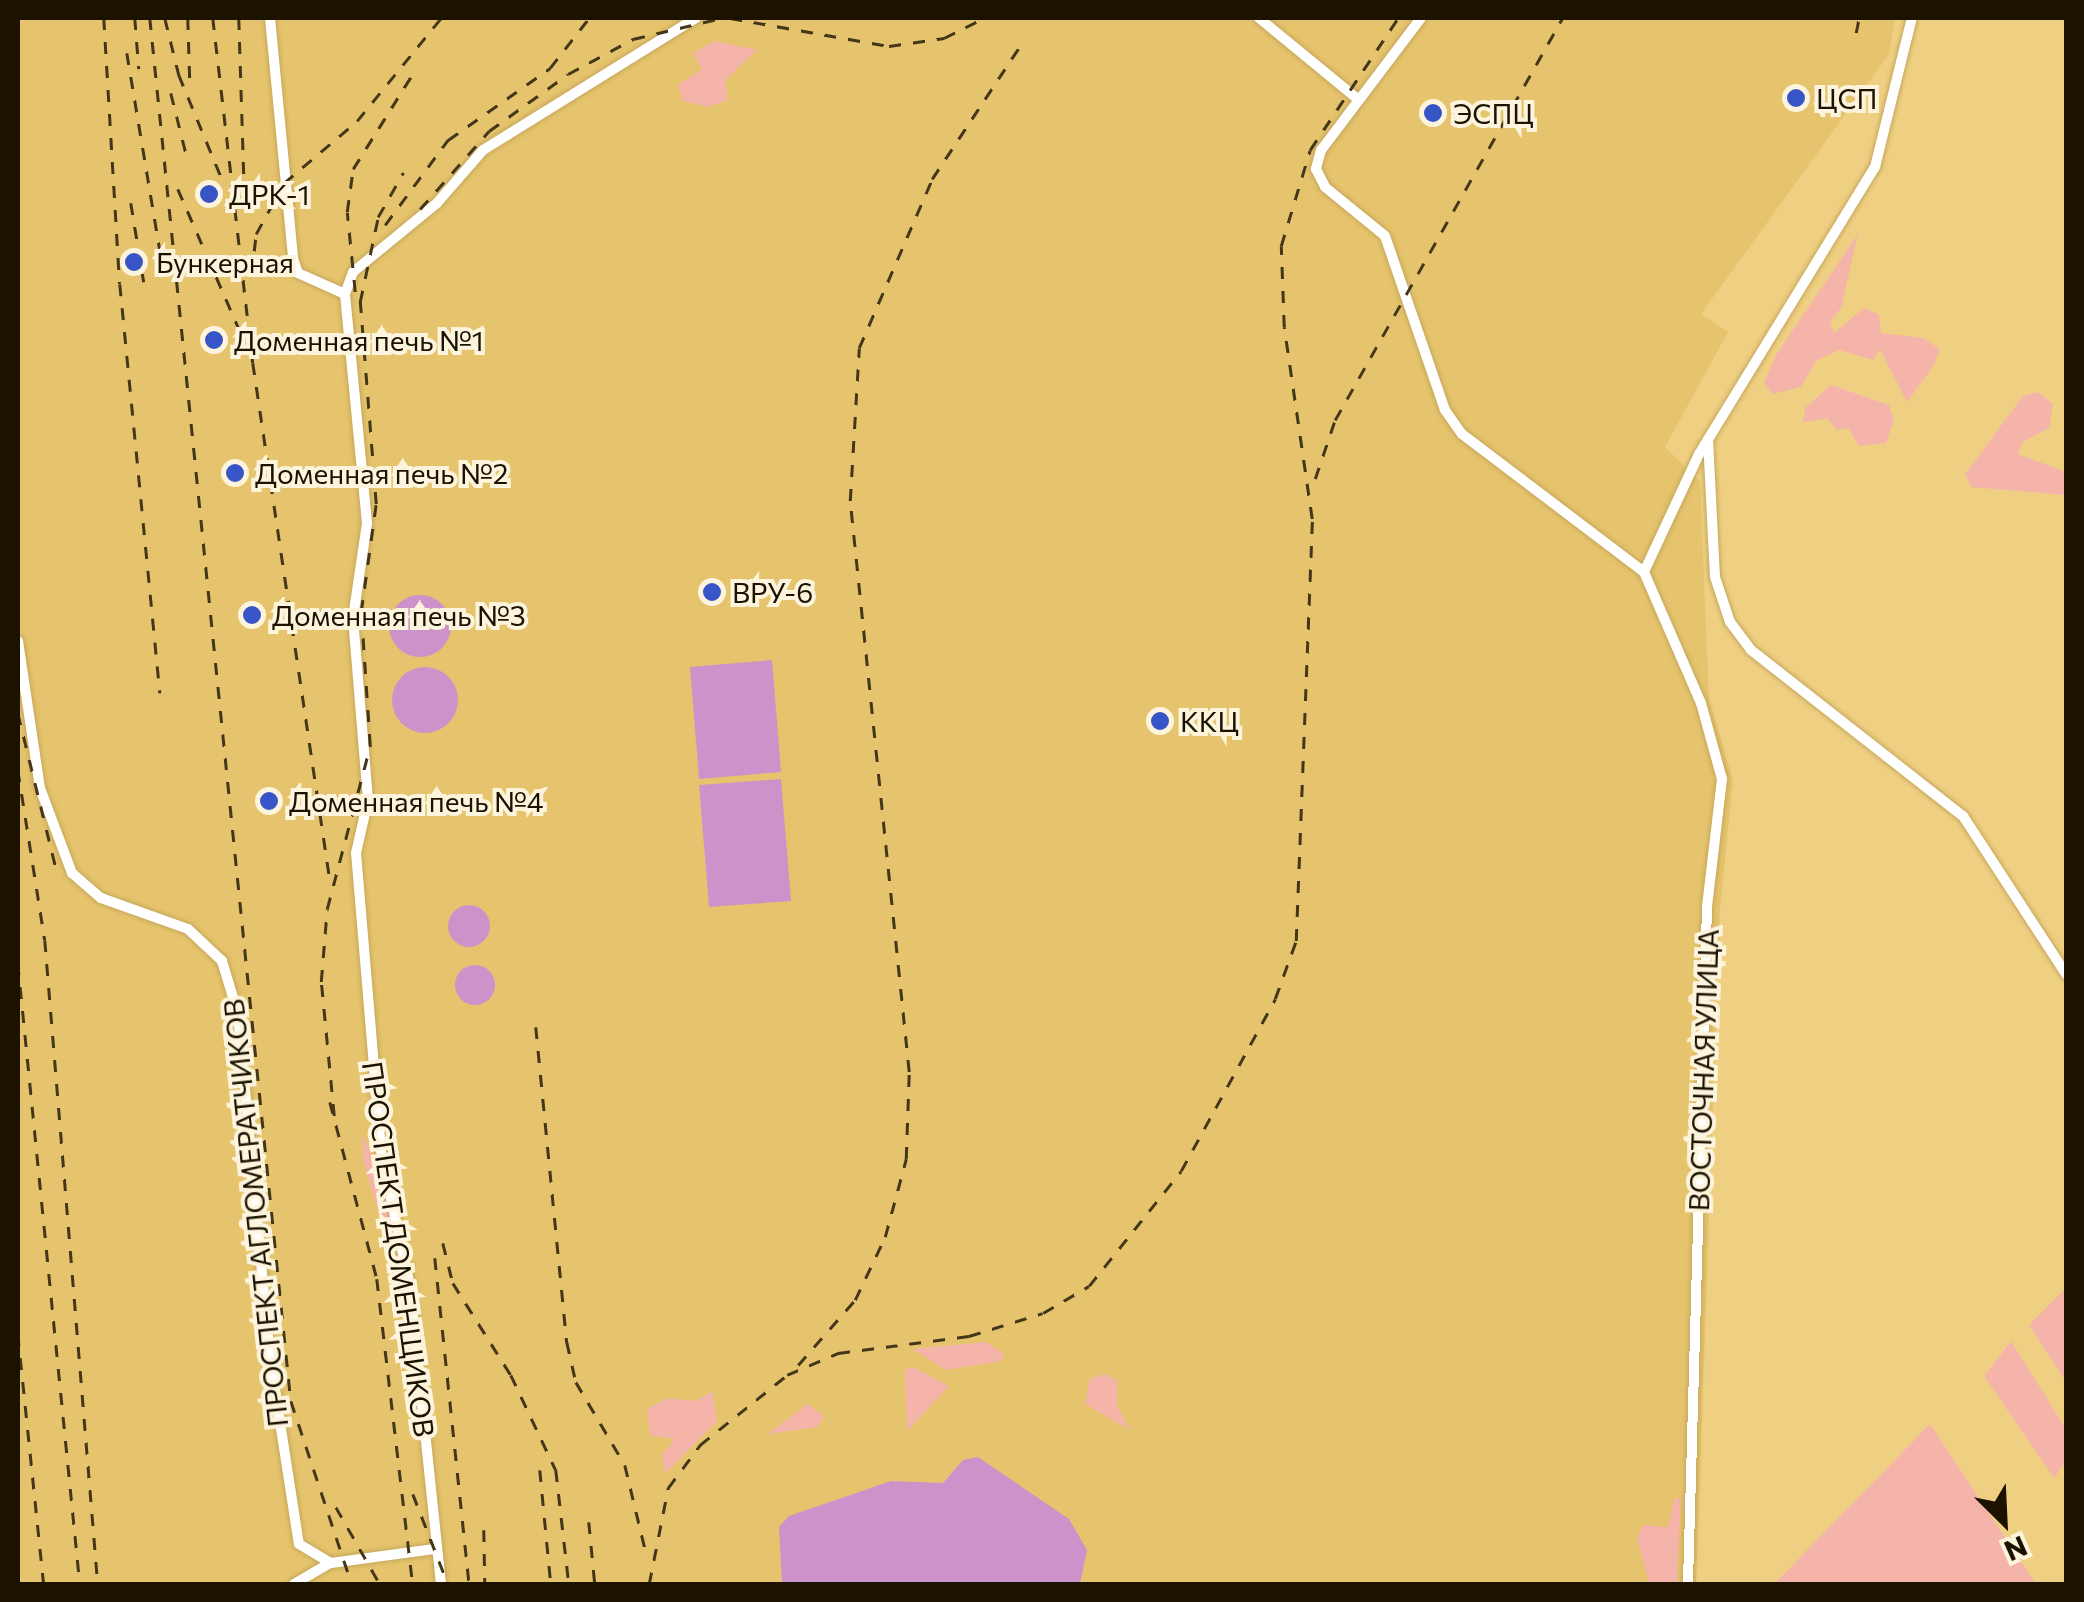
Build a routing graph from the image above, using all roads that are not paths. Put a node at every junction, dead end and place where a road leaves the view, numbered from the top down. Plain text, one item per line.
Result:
1 (270, 18) edge
2 (696, 18) edge
3 (1259, 18) edge
4 (1420, 18) edge
5 (1912, 18) edge
6 (1359, 100) junction
7 (344, 294) junction
8 (1708, 439) junction
9 (1644, 572) junction
10 (18, 641) edge
11 (2066, 974) edge
12 (434, 1550) junction
13 (331, 1563) junction
14 (294, 1584) edge
15 (441, 1584) edge
16 (1688, 1584) edge

1 - 7 street
2 - 7 street
3 - 6 street
4 - 6 street
5 - 8 street
6 - 9 street
7 - 12 street, ПРОСПЕКТ ДОМЕНЩИКОВ
8 - 9 street
8 - 11 street
9 - 16 street, ВОСТОЧНАЯ УЛИЦА
10 - 13 street, ПРОСПЕКТ АГЛОМЕРАТЧИКОВ
12 - 13 street
12 - 15 street, ПРОСПЕКТ ДОМЕНЩИКОВ
13 - 14 street

